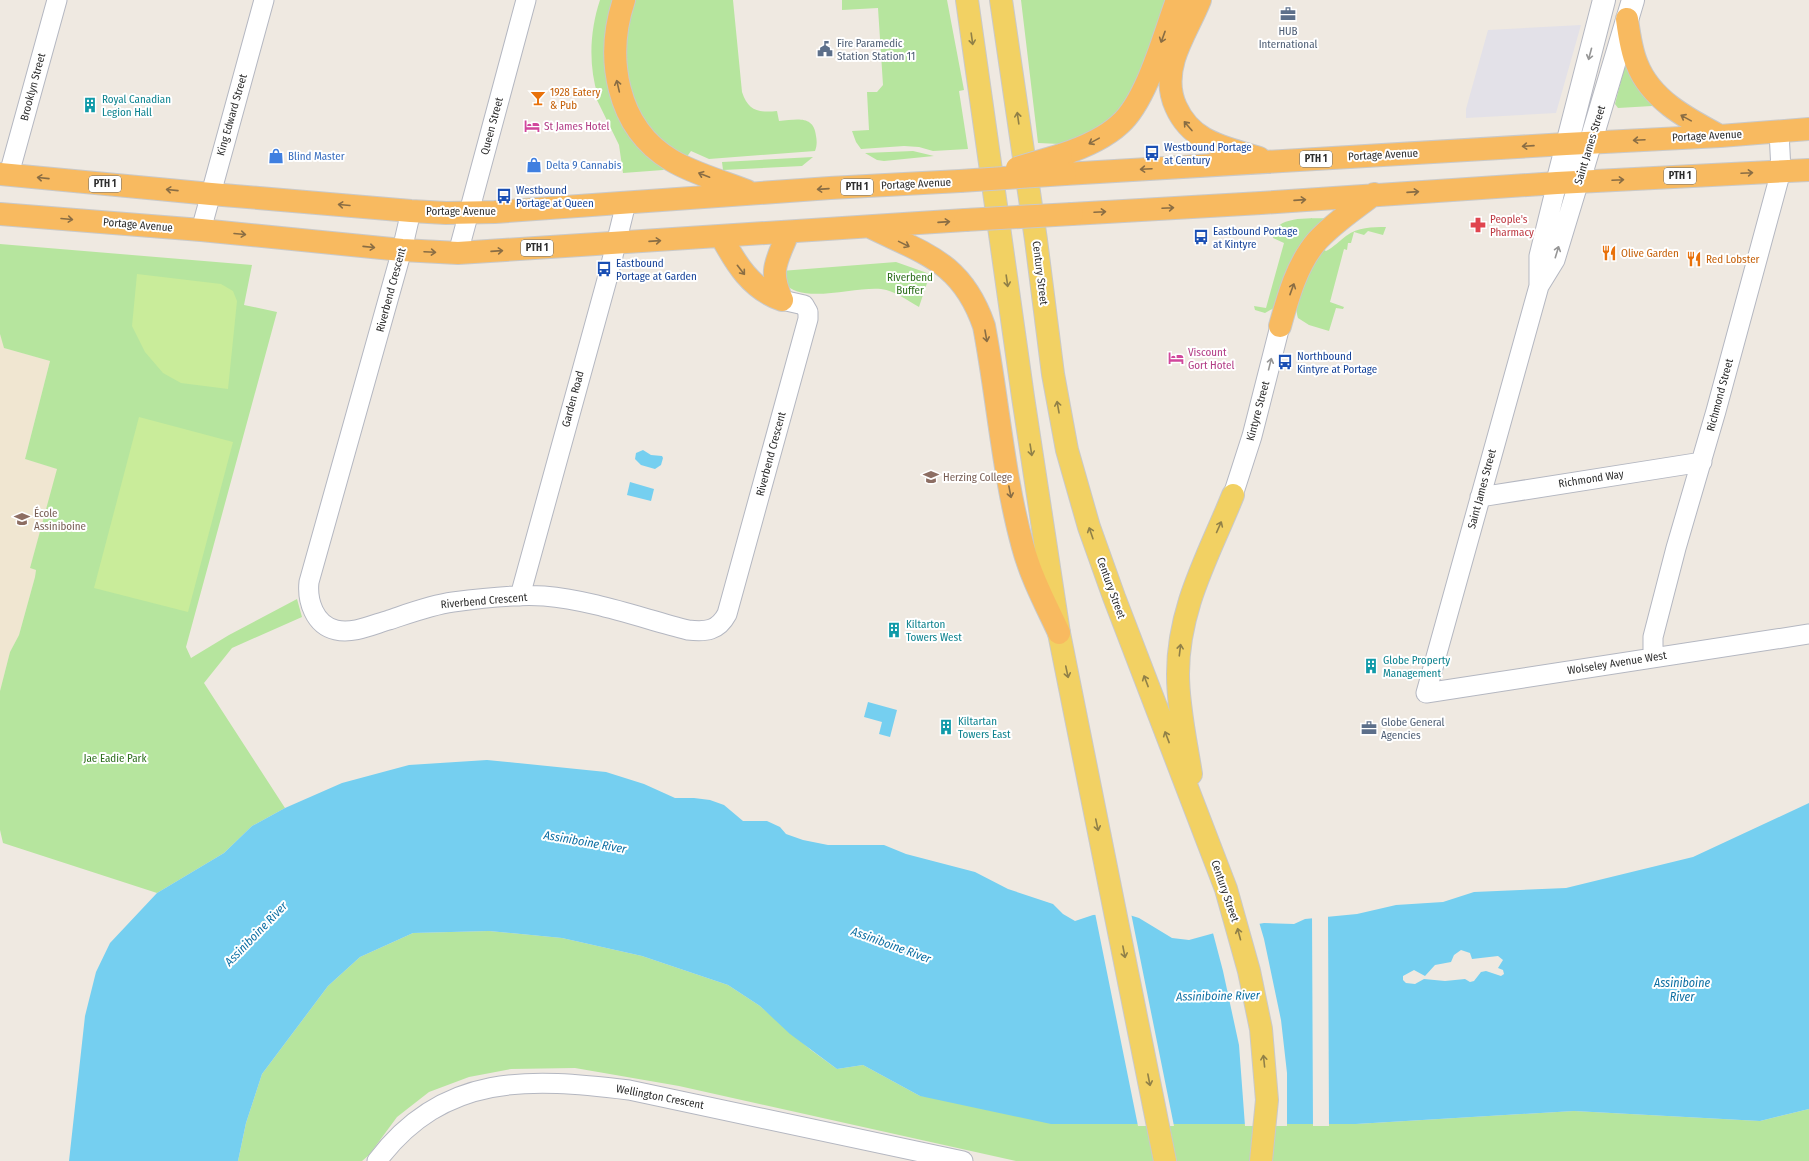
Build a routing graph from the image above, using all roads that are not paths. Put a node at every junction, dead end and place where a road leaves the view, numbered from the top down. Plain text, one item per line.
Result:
1 (57, 0) edge
2 (264, 0) edge
3 (526, 0) edge
4 (624, 0) edge
5 (967, 0) edge
6 (1001, 0) edge
7 (1177, 0) edge
8 (1200, 0) edge
9 (1604, 0) edge
10 (1630, 10) edge
11 (1809, 129) edge
12 (1779, 131) junction
13 (1720, 136) junction
14 (1591, 142) junction
15 (1566, 144) junction
16 (1274, 162) junction
17 (1063, 165) junction
18 (1809, 170) edge
19 (1781, 171) junction
20 (5, 174) edge
21 (1568, 182) junction
22 (211, 194) junction
23 (754, 194) junction
24 (1374, 194) junction
25 (626, 203) junction
26 (411, 211) junction
27 (469, 213) junction
28 (0, 214) edge
29 (869, 226) junction
30 (201, 230) junction
31 (788, 232) junction
32 (721, 236) junction
33 (616, 244) junction
34 (402, 250) junction
35 (458, 253) junction
36 (782, 300) junction
37 (1280, 326) joint
38 (1702, 462) junction
39 (1233, 495) joint
40 (1480, 496) junction
41 (520, 596) junction
42 (1059, 633) junction
43 (1809, 634) edge
44 (1653, 657) junction
45 (1426, 693) joint
46 (1196, 813) junction
47 (1267, 1100) junction
48 (377, 1161) edge
49 (963, 1161) edge
50 (1165, 1161) edge
51 (1261, 1161) edge
52 (1274, 1161) edge

1 - 20 street, Brooklyn Street
2 - 22 street, King Edward Street
3 - 27 street, Queen Street
23 -> 4 highway
5 -> 42 main road
46 -> 6 main road, Century Street
7 -> 17 highway
16 -> 8 highway
9 -> 15 main road, Saint James Street
13 -> 10 highway
10 - 14 main road, Saint James Street
11 - 12 highway, Portage Avenue / PTH 1
12 - 13 highway, Portage Avenue / PTH 1
12 - 19 street, Richmond Street
13 -> 14 highway, Portage Avenue / PTH 1
14 - 15 highway, Portage Avenue / PTH 1
14 - 21 main road, Saint James Street
15 -> 16 highway, Portage Avenue / PTH 1
15 - 21 main road, Saint James Street
16 -> 17 highway, Portage Avenue / PTH 1
17 -> 23 highway, Portage Avenue / PTH 1, bridge
18 - 19 highway, Portage Avenue / PTH 1
21 -> 19 highway, Portage Avenue / PTH 1
19 - 38 street, Richmond Street
22 -> 20 highway, Portage Avenue / PTH 1
24 -> 21 highway, Portage Avenue / PTH 1
21 - 40 street, Saint James Street
26 -> 22 highway, Portage Avenue / PTH 1
22 - 30 street, King Edward Street
23 - 25 highway, Portage Avenue / PTH 1
29 -> 24 highway, Portage Avenue / PTH 1, bridge
37 -> 24 highway
25 - 27 highway, Portage Avenue / PTH 1
25 - 33 street, Garden Road
26 - 27 highway, Portage Avenue / PTH 1
26 - 34 street, Riverbend Crescent
27 - 35 street, Queen Street
28 -> 30 highway, Portage Avenue / PTH 1
29 - 31 highway, Portage Avenue / PTH 1
29 -> 42 highway
30 -> 34 highway, Portage Avenue / PTH 1
31 - 32 highway, Portage Avenue / PTH 1
31 - 36 highway
33 -> 32 highway, Portage Avenue / PTH 1
32 -> 36 highway
35 -> 33 highway, Portage Avenue / PTH 1
33 - 41 street, Garden Road
34 -> 35 highway, Portage Avenue / PTH 1
34 - 41 street, Riverbend Crescent
36 - 41 street, Riverbend Crescent
39 -> 37 street, Kintyre Street
38 - 40 street, Richmond Way
38 - 44 street, Richmond Street
46 -> 39 main road
40 - 45 street, Saint James Street
42 -> 50 main road
43 - 44 street, Wolseley Avenue West
44 - 45 street, Wolseley Avenue West
47 -> 46 main road, Century Street
47 - 51 main road, Century Street
47 - 52 main road
48 - 49 street, Wellington Crescent

